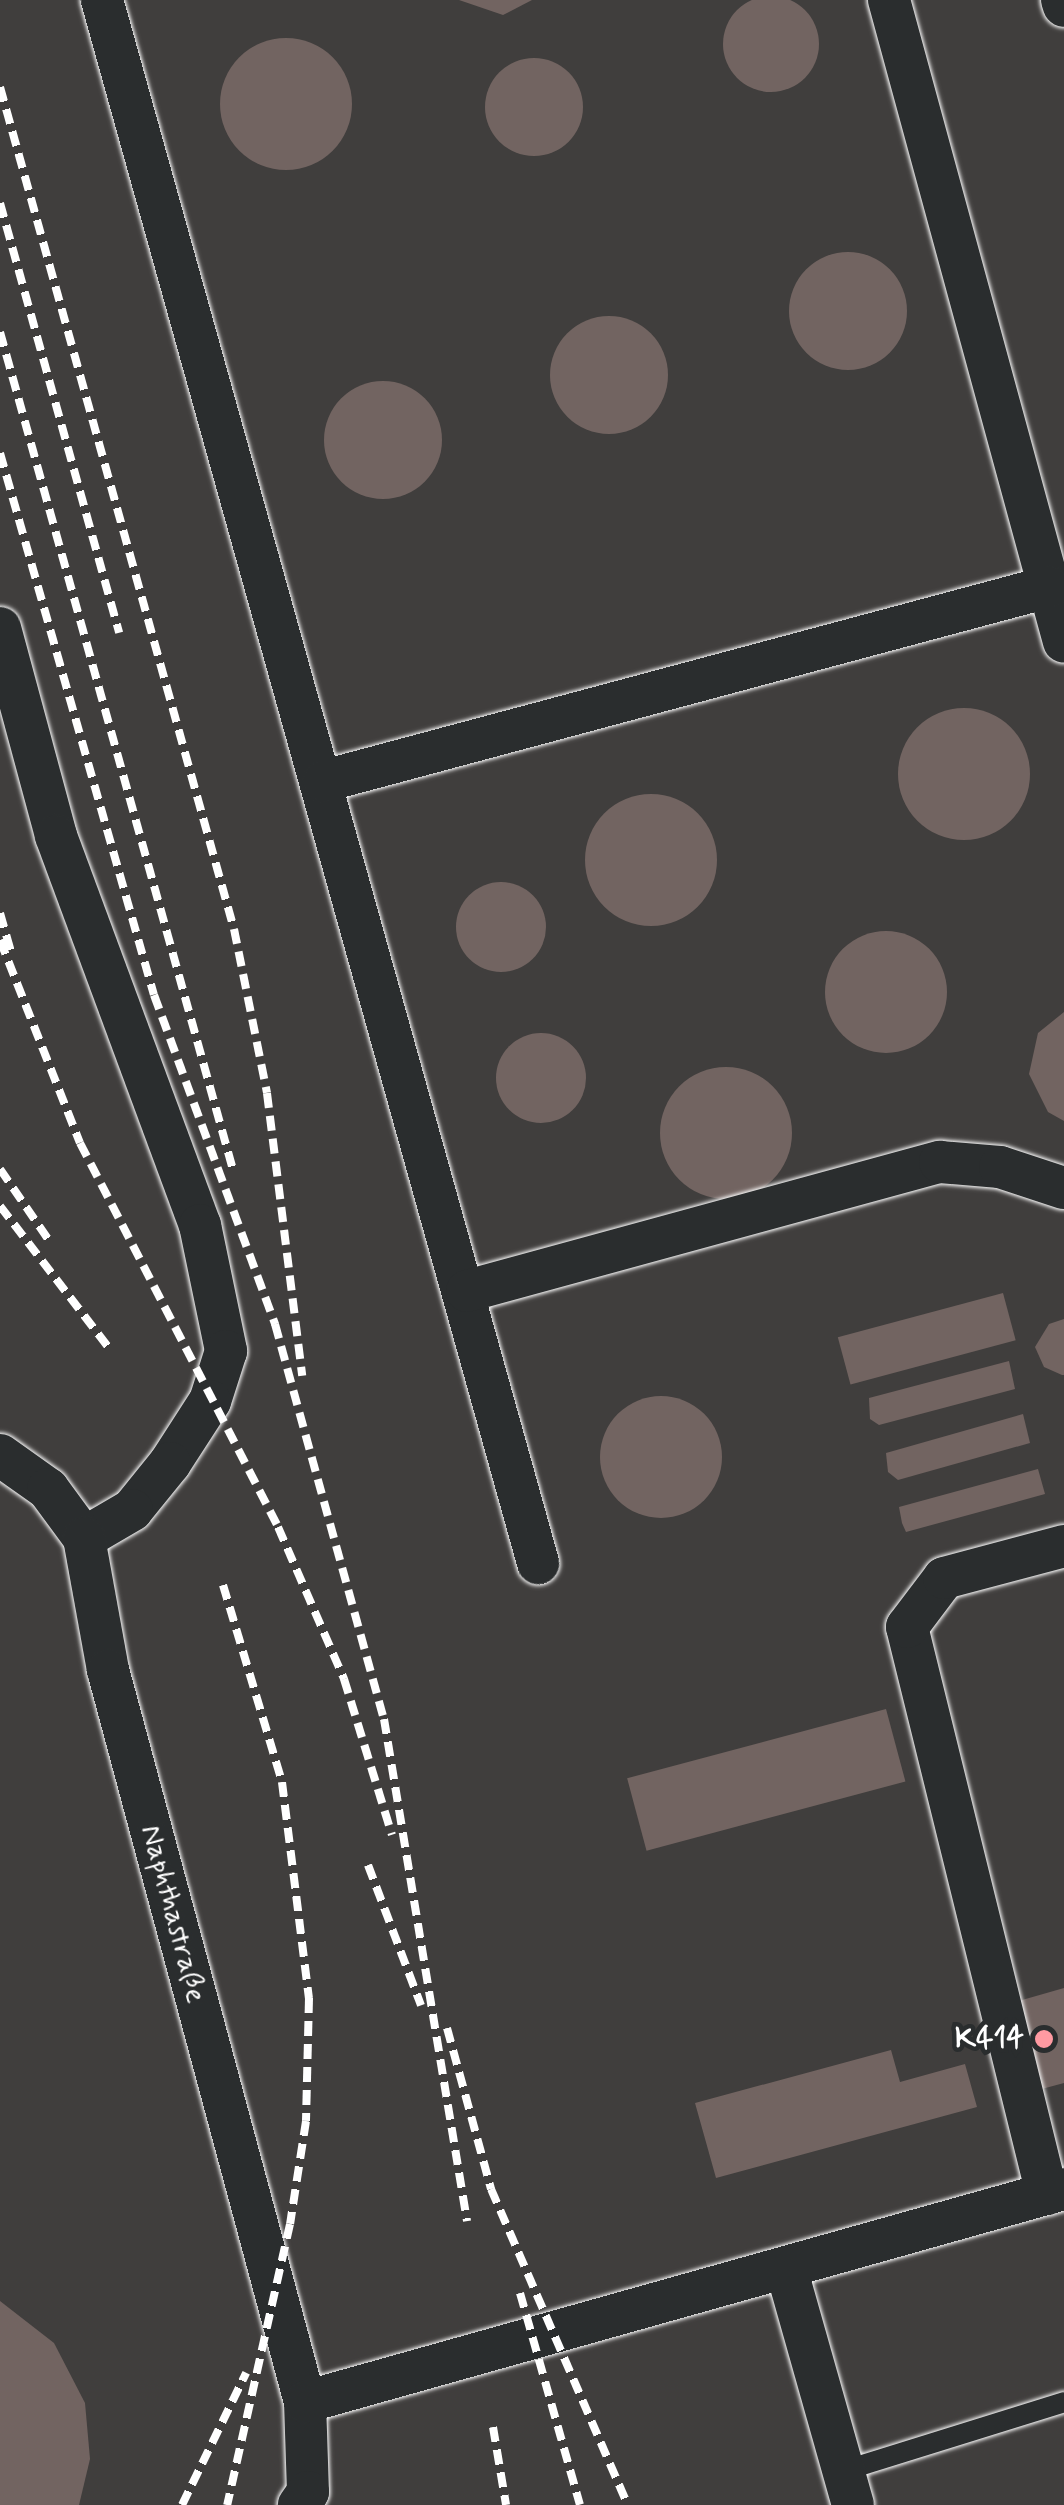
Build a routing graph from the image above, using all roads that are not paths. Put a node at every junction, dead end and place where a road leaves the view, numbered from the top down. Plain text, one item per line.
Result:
1 (102, 0) edge
2 (889, 0) edge
3 (1048, 587) junction
4 (0, 628) edge
5 (1064, 642) edge
6 (324, 781) junction
7 (1064, 1188) edge
8 (467, 1291) junction
9 (0, 1456) edge
10 (84, 1538) junction
11 (1064, 1546) edge
12 (538, 1563) dead end
13 (1056, 2192) edge
14 (786, 2268) junction
15 (305, 2402) junction
16 (1064, 2402) edge
17 (848, 2488) edge
18 (299, 2505) edge

1 - 6 street
2 - 3 street
3 - 5 street
3 - 6 street
4 - 10 street
6 - 8 street
7 - 8 street
8 - 12 street
9 - 10 street, Naphthastraße
10 - 15 street, Naphthastraße
11 - 13 street
13 - 14 street
14 - 15 street
14 - 17 street
15 - 18 street, Naphthastraße
16 - 17 lane

